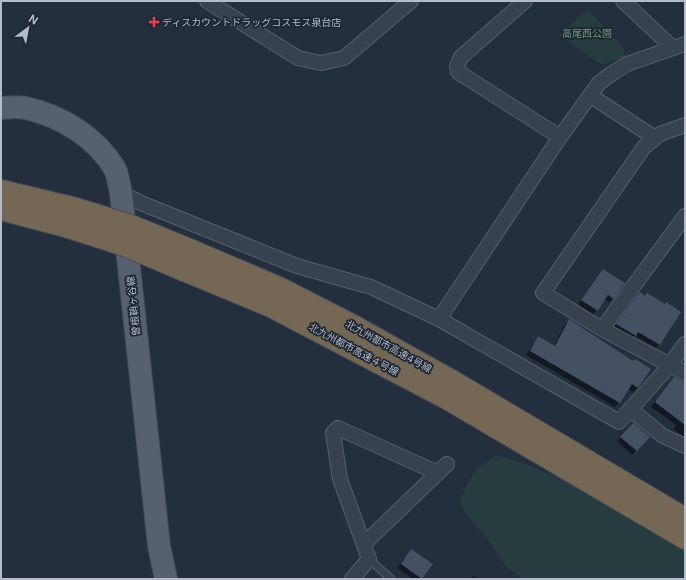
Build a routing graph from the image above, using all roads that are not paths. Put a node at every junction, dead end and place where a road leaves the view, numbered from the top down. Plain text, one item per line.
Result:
1 (207, 1) edge
2 (410, 1) edge
3 (525, 1) edge
4 (623, 1) edge
5 (679, 46) edge
6 (591, 96) junction
7 (1, 108) edge
8 (685, 125) edge
9 (560, 137) junction
10 (655, 138) junction
11 (1, 191) edge
12 (121, 193) junction
13 (1, 209) edge
14 (685, 216) edge
15 (72, 218) junction
16 (188, 260) junction
17 (439, 319) junction
18 (602, 329) junction
19 (685, 344) edge
20 (670, 365) junction
21 (685, 373) edge
22 (630, 408) junction
23 (685, 446) edge
24 (685, 519) edge
25 (685, 538) edge
26 (364, 544) junction
27 (369, 558) junction
28 (166, 579) edge
29 (352, 579) edge
30 (391, 579) edge

1 - 2 street
3 - 9 street
4 - 5 street
5 - 6 street
6 - 9 street
6 - 10 street
7 - 12 main road, 曽根鞘ヶ谷線
8 - 10 street
9 - 17 street
10 - 18 street
11 - 15 highway
12 - 17 street
12 - 28 main road, 曽根鞘ヶ谷線
13 - 15 highway
14 - 18 street
15 - 16 highway, 北九州都市高速4号線, bridge
16 - 24 highway, 北九州都市高速4号線
16 - 25 highway, 北九州都市高速４号線
17 - 22 street
18 - 20 street
19 - 20 street
20 - 21 street
20 - 22 street
22 - 23 street
26 - 26 street
26 - 27 street
27 - 29 street
27 - 30 lane

